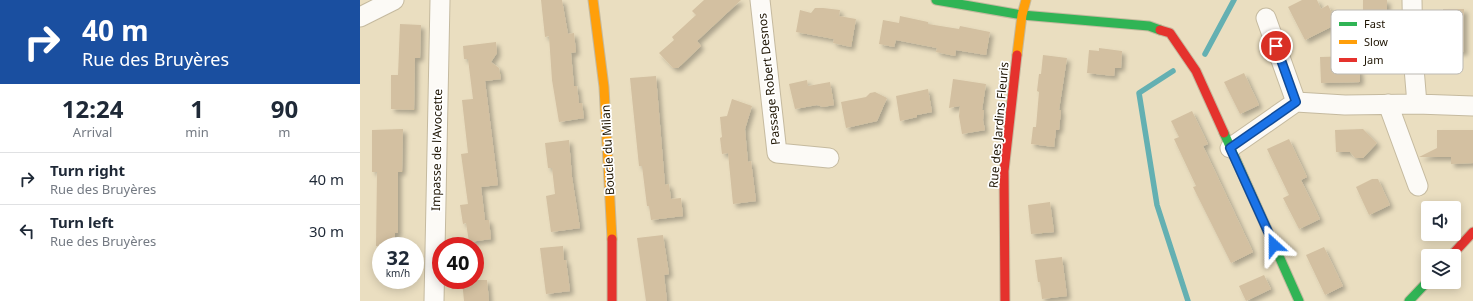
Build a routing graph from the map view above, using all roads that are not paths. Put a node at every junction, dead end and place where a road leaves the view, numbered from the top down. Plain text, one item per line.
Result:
1 (394, 0) edge
2 (440, 0) edge
3 (593, 0) edge
4 (760, 0) edge
5 (936, 0) edge
6 (1026, 0) edge
7 (1412, 0) edge
8 (1412, 10) edge
9 (1022, 15) junction
10 (360, 17) edge
11 (1266, 18) dead end
12 (1414, 74) edge
13 (1296, 102) junction
14 (1388, 104) junction
15 (1417, 104) junction
16 (1473, 106) edge
17 (1230, 148) junction
18 (829, 158) dead end
19 (1418, 186) dead end
20 (1473, 232) edge
21 (1457, 249) edge
22 (1421, 288) edge
23 (434, 301) edge
24 (612, 301) edge
25 (1005, 301) edge
26 (1299, 301) edge
27 (1409, 301) edge

1 - 10 street
2 - 23 street, Impasse de l'Avocette
3 - 24 street, Boucle du Milan
4 - 18 street, Passage Robert Desnos
5 - 9 street
6 - 9 street, Rue des Jardins Fleuris
7 - 8 street
9 - 17 street
9 - 25 street, Rue des Jardins Fleuris
11 - 13 street
12 - 15 street
13 - 14 street
13 - 17 street
14 - 15 street
14 - 19 street
15 - 16 street
17 - 26 street
20 - 21 street
22 - 27 street

